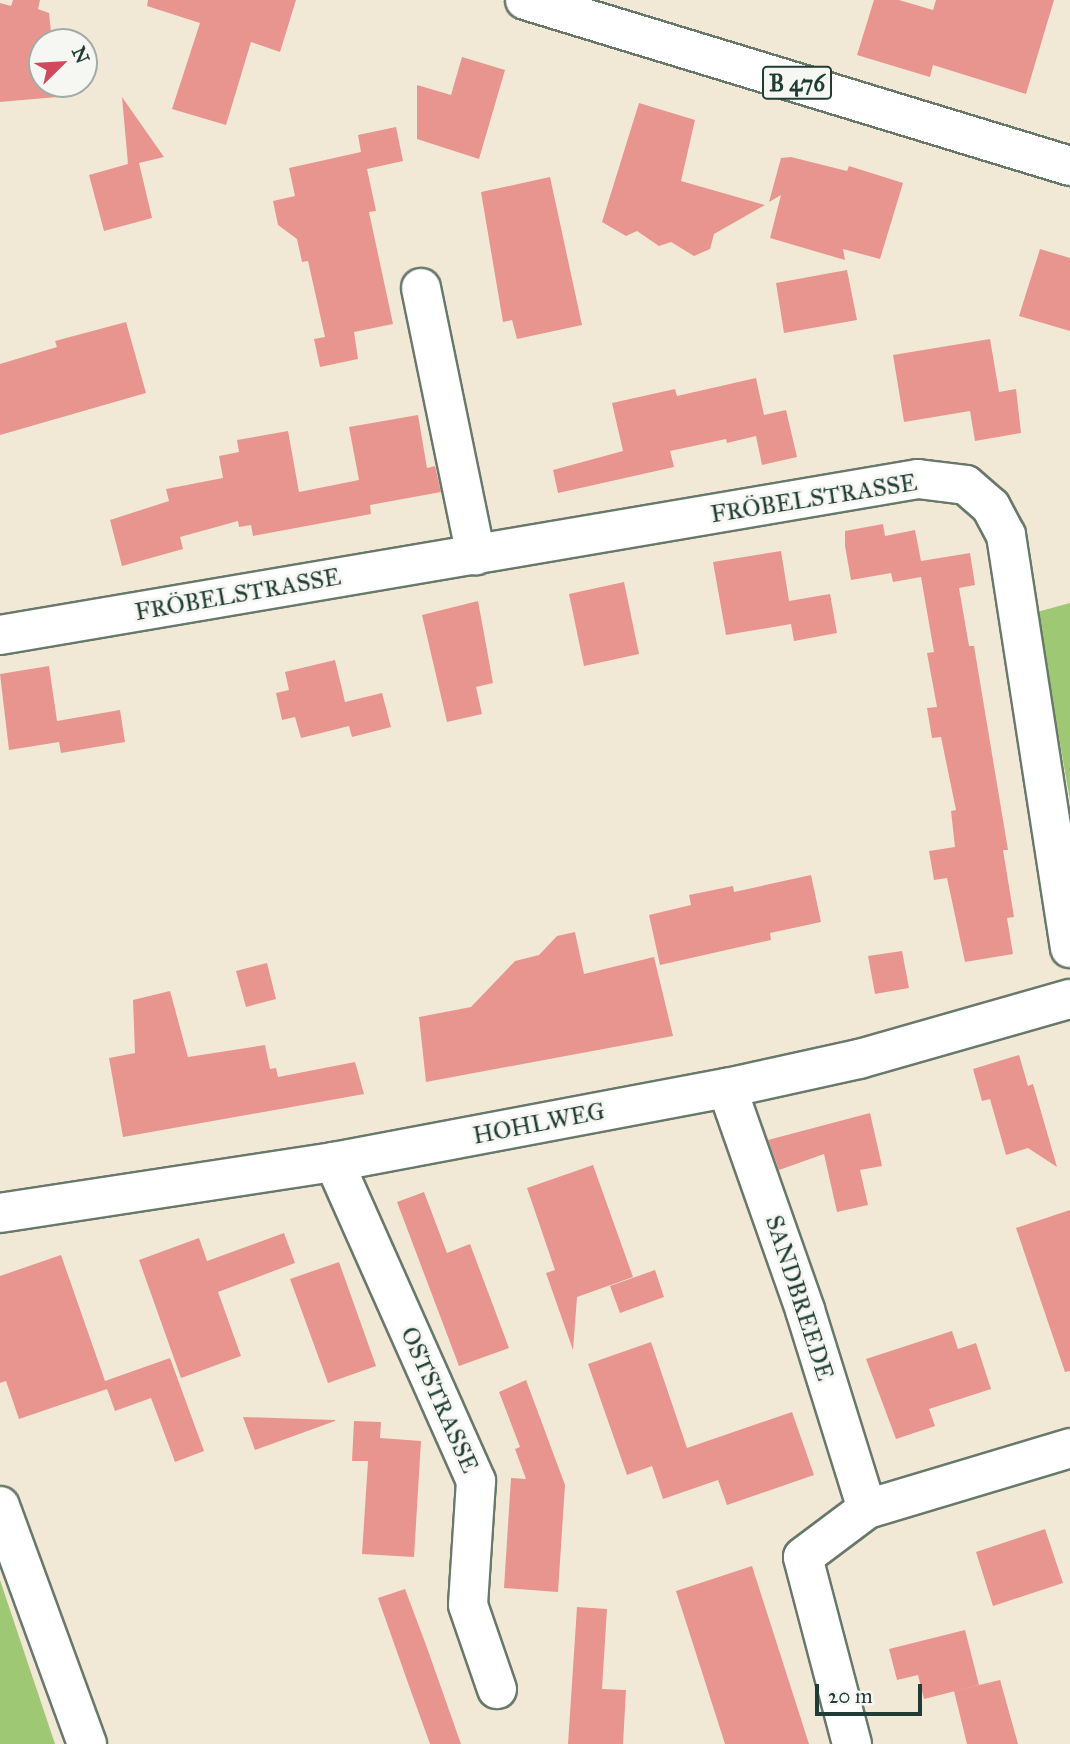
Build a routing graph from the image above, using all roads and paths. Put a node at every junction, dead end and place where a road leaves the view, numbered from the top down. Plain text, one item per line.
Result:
1 (525, 0) edge
2 (1070, 166) edge
3 (421, 288) dead end
4 (476, 555) junction
5 (0, 635) edge
6 (1070, 947) edge
7 (1070, 999) edge
8 (727, 1088) junction
9 (334, 1162) junction
10 (0, 1213) edge
11 (1070, 1447) edge
12 (0, 1506) edge
13 (867, 1509) junction
14 (497, 1689) dead end
15 (87, 1744) edge
16 (852, 1744) edge

1 - 2 street, B 476
3 - 4 street
4 - 5 street, FRÖBELSTRASSE
4 - 6 street, FRÖBELSTRASSE
7 - 8 street, HOHLWEG
8 - 9 street, HOHLWEG
8 - 13 street, SANDBREEDE
9 - 10 street, HOHLWEG
9 - 14 street, OSTSTRASSE
11 - 13 street
12 - 15 street
13 - 16 street

